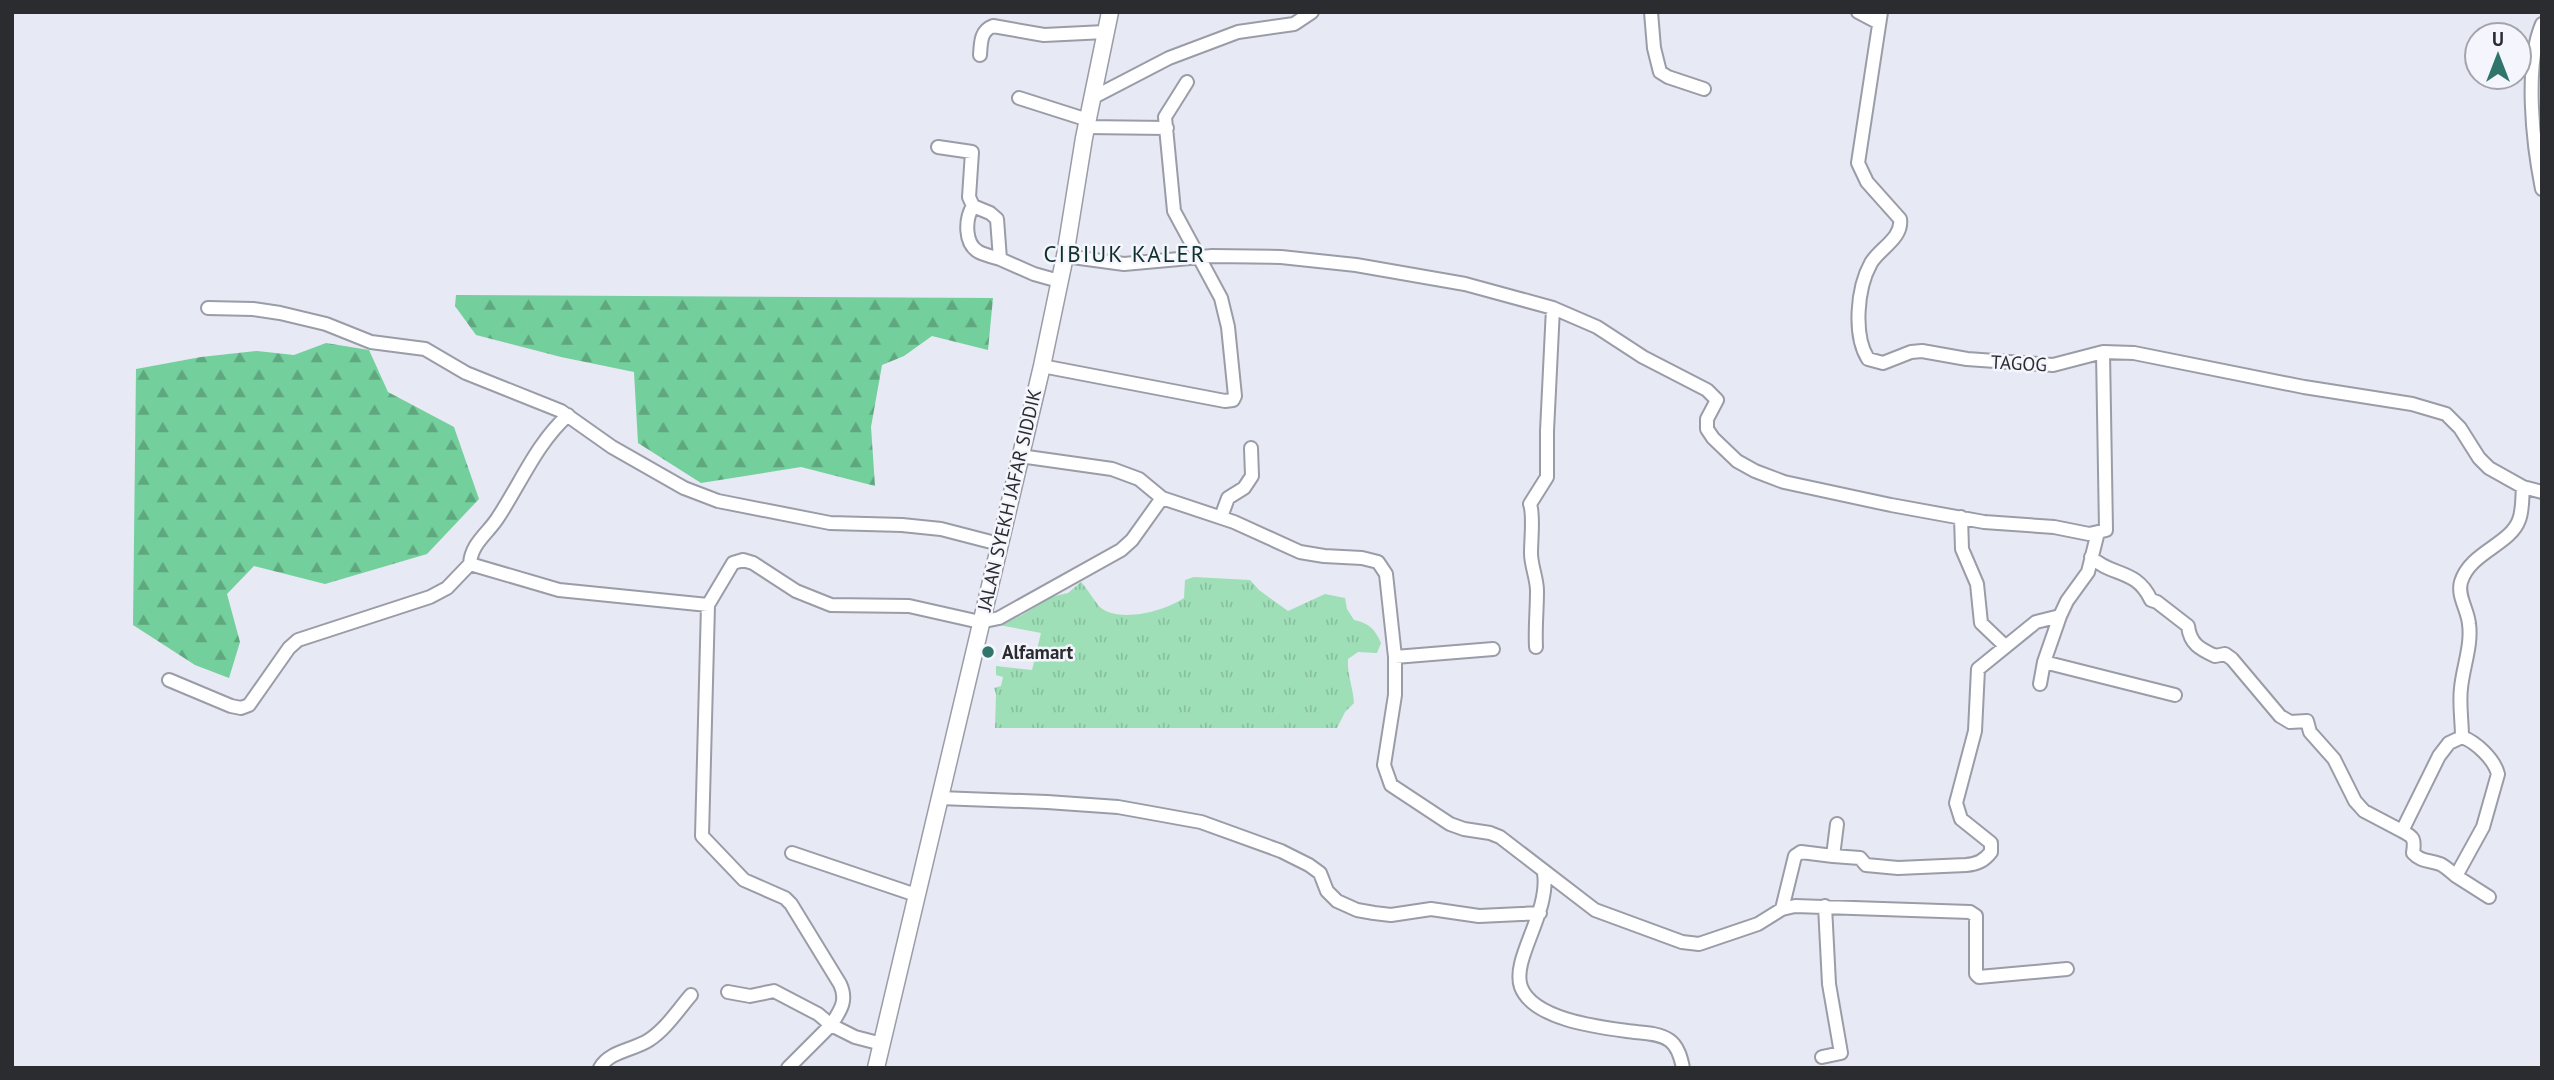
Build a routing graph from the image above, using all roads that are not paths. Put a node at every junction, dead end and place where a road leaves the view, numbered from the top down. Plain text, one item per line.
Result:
1 (1110, 12) edge
2 (1312, 12) edge
3 (1651, 12) edge
4 (1858, 12) edge
5 (1880, 18) edge
6 (2542, 24) edge
7 (1105, 32) junction
8 (980, 55) dead end
9 (1186, 82) dead end
10 (1704, 89) dead end
11 (1019, 98) dead end
12 (1092, 98) junction
13 (1087, 123) junction
14 (1167, 128) junction
15 (938, 147) dead end
16 (2542, 189) edge
17 (973, 206) junction
18 (1065, 256) junction
19 (1200, 257) junction
20 (1000, 259) junction
21 (1059, 281) junction
22 (208, 308) dead end
23 (1553, 308) junction
24 (2103, 352) junction
25 (1042, 366) junction
26 (568, 415) junction
27 (1251, 448) dead end
28 (1020, 456) junction
29 (2523, 487) junction
30 (2542, 492) edge
31 (1162, 498) junction
32 (1221, 517) junction
33 (1961, 517) junction
34 (2098, 532) junction
35 (999, 544) junction
36 (2091, 557) junction
37 (470, 564) junction
38 (708, 606) junction
39 (2060, 616) junction
40 (981, 622) junction
41 (2005, 646) junction
42 (1536, 647) dead end
43 (1493, 649) dead end
44 (1395, 657) junction
45 (2044, 662) junction
46 (169, 680) dead end
47 (2040, 684) dead end
48 (2175, 695) dead end
49 (2462, 737) junction
50 (939, 798) junction
51 (1837, 824) dead end
52 (2402, 831) junction
53 (792, 853) dead end
54 (1833, 856) junction
55 (1544, 873) junction
56 (2456, 876) junction
57 (916, 895) junction
58 (2489, 897) dead end
59 (1825, 906) junction
60 (1782, 909) junction
61 (1540, 913) junction
62 (2067, 969) dead end
63 (728, 992) dead end
64 (691, 995) dead end
65 (831, 1025) junction
66 (882, 1044) junction
67 (1822, 1057) dead end
68 (600, 1068) edge
69 (788, 1068) edge
70 (876, 1068) edge
71 (1683, 1068) edge

1 - 7 main road, JALAN SYEKH JAFAR SIDDIK
2 - 12 street
3 - 10 street
4 - 5 street
5 - 24 street, TAGOG
6 - 16 street
7 - 8 street
7 - 12 main road, JALAN SYEKH JAFAR SIDDIK
9 - 14 street
11 - 13 street
12 - 13 main road, JALAN SYEKH JAFAR SIDDIK
13 - 14 street
13 - 18 main road, JALAN SYEKH JAFAR SIDDIK
14 - 19 street
15 - 17 street
17 - 20 street
17 - 20 street
18 - 19 street
18 - 21 main road, JALAN SYEKH JAFAR SIDDIK
19 - 23 street
19 - 25 street
20 - 21 street
21 - 25 main road, JALAN SYEKH JAFAR SIDDIK
22 - 26 street
23 - 33 street
23 - 42 street
24 - 29 street, TAGOG
24 - 34 street
25 - 28 main road, JALAN SYEKH JAFAR SIDDIK
26 - 35 street
26 - 37 street
27 - 32 street
28 - 31 street
28 - 35 main road, JALAN SYEKH JAFAR SIDDIK
29 - 30 street, TAGOG
29 - 49 street
31 - 32 street
31 - 40 street
32 - 44 street
33 - 34 street
33 - 41 street
34 - 36 street
35 - 40 main road, JALAN SYEKH JAFAR SIDDIK
36 - 39 street
36 - 52 street
37 - 38 street
37 - 46 street
38 - 40 street
38 - 65 street
39 - 41 street
39 - 45 street
40 - 50 main road, JALAN SYEKH JAFAR SIDDIK
41 - 54 street
43 - 44 street
44 - 55 street
45 - 47 street
45 - 48 street
49 - 52 street
49 - 56 street
50 - 57 main road, JALAN SYEKH JAFAR SIDDIK
50 - 61 street
51 - 54 street
52 - 56 street
53 - 57 street
54 - 60 street
55 - 60 street
55 - 61 street
56 - 58 street
57 - 66 main road, JALAN SYEKH JAFAR SIDDIK
59 - 60 street
59 - 62 street
59 - 67 street
61 - 71 street
63 - 65 street
64 - 68 street
65 - 66 street
65 - 69 street
66 - 70 main road, JALAN SYEKH JAFAR SIDDIK

